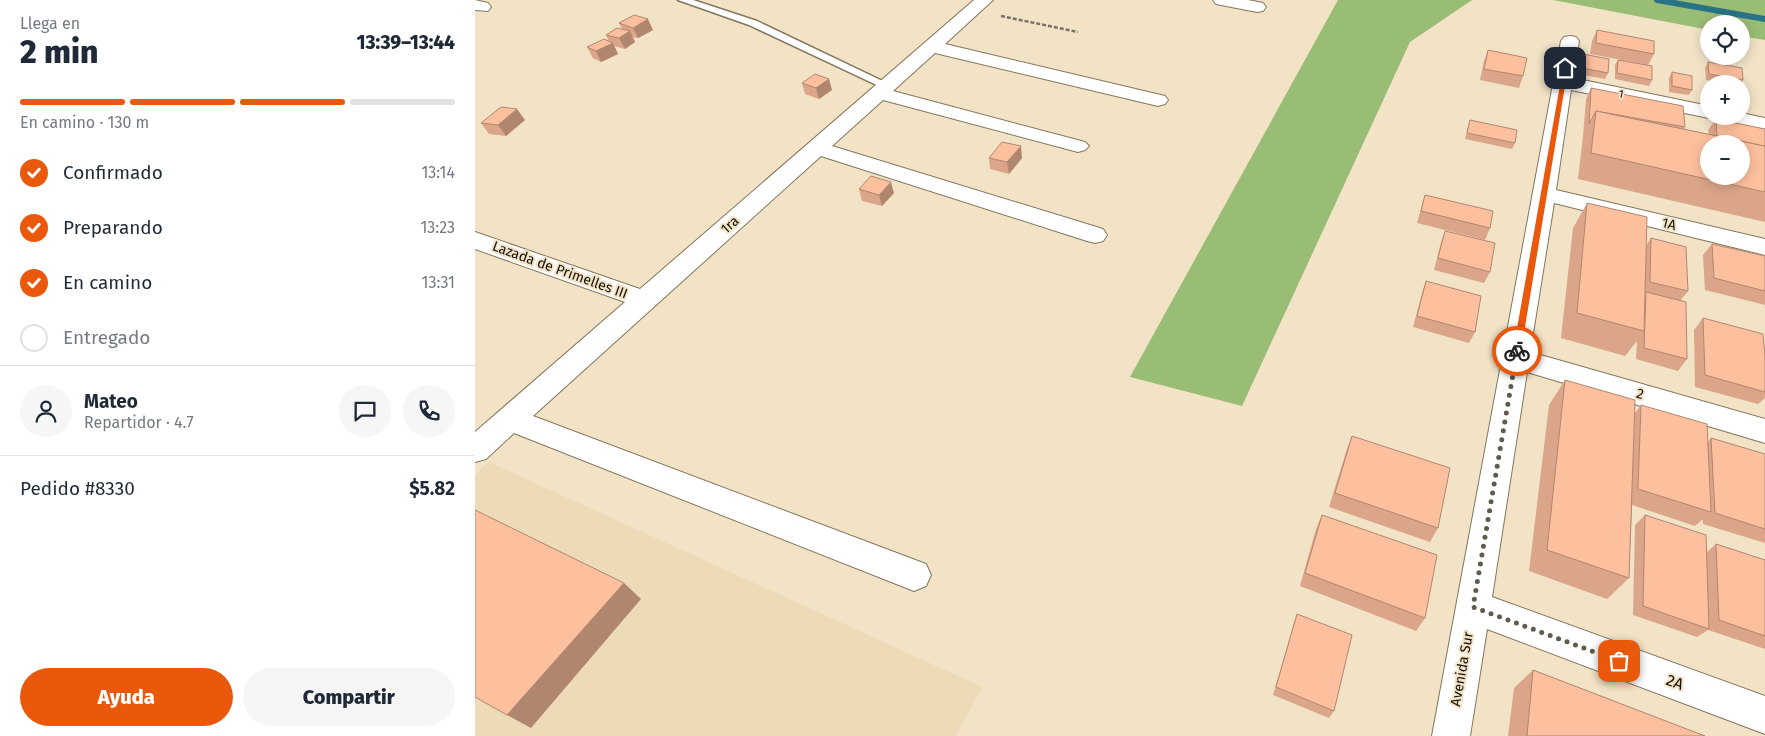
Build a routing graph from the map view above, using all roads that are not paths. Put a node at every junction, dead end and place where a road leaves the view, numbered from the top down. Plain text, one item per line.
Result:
1 (683, 0) edge
2 (1222, 0) edge
3 (979, 5) edge
4 (1257, 7) dead end
5 (1570, 40) dead end
6 (932, 47) junction
7 (1563, 82) junction
8 (883, 90) junction
9 (1158, 100) dead end
10 (1700, 110) edge
11 (1750, 121) edge
12 (1765, 124) edge
13 (1078, 146) dead end
14 (817, 148) junction
15 (1543, 194) junction
16 (1095, 235) dead end
17 (475, 240) edge
18 (1765, 247) edge
19 (645, 300) junction
20 (1516, 358) junction
21 (510, 419) junction
22 (1765, 431) edge
23 (475, 450) edge
24 (914, 575) dead end
25 (1473, 607) junction
26 (1765, 715) edge
27 (1451, 736) edge

1 - 8 lane
2 - 4 street
3 - 6 street, 1ra
5 - 7 street, Avenida Sur
6 - 8 street, 1ra
6 - 9 street
7 - 10 street, 1
7 - 15 street, Avenida Sur
8 - 13 street
8 - 14 street, 1ra
11 - 12 street
14 - 16 street
14 - 19 street, 1ra
15 - 18 street, 1A
15 - 20 street, Avenida Sur
17 - 19 street, Lazada de Primelles III
19 - 21 street, 1ra
20 - 22 street, 2
20 - 25 street, Avenida Sur
21 - 23 street, 1ra
21 - 24 street
25 - 26 street, 2A
25 - 27 street, Avenida Sur

